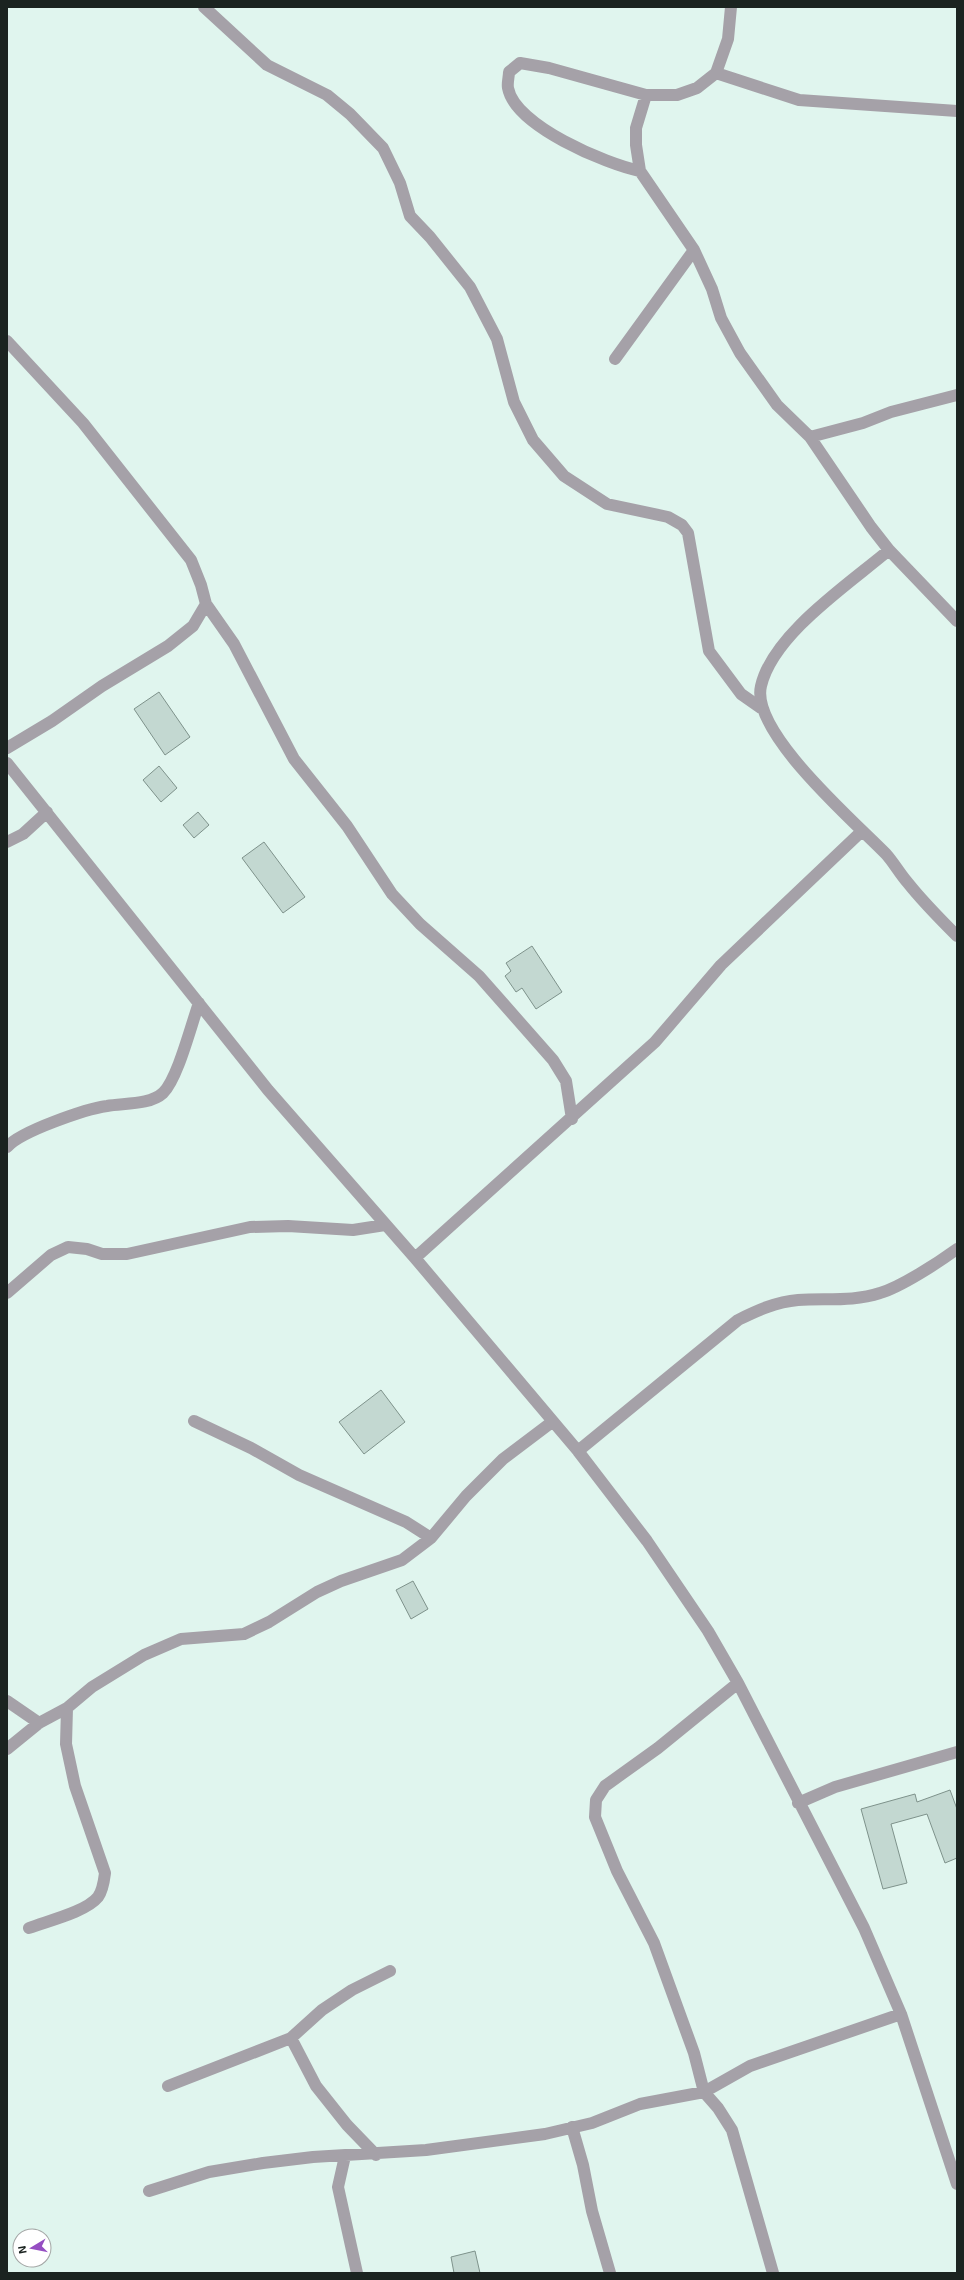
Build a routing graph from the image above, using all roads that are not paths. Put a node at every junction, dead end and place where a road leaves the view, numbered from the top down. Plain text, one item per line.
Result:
1 (204, 7) edge
2 (731, 7) edge
3 (716, 73) junction
4 (646, 95) junction
5 (957, 111) edge
6 (640, 171) junction
7 (694, 250) junction
8 (7, 340) edge
9 (615, 359) dead end
10 (957, 395) edge
11 (810, 437) junction
12 (889, 550) junction
13 (206, 604) junction
14 (957, 621) edge
15 (761, 708) junction
16 (7, 748) edge
17 (7, 763) edge
18 (47, 812) junction
19 (862, 831) junction
20 (7, 842) edge
21 (957, 936) edge
22 (199, 1003) junction
23 (572, 1119) junction
24 (7, 1147) edge
25 (385, 1225) junction
26 (957, 1249) edge
27 (415, 1258) junction
28 (7, 1293) edge
29 (194, 1421) dead end
30 (552, 1422) junction
31 (578, 1451) junction
32 (431, 1538) junction
33 (738, 1683) junction
34 (7, 1701) edge
35 (67, 1708) junction
36 (39, 1724) junction
37 (7, 1749) edge
38 (957, 1752) edge
39 (798, 1803) junction
40 (29, 1928) dead end
41 (390, 1971) dead end
42 (901, 2014) junction
43 (291, 2038) junction
44 (168, 2086) dead end
45 (704, 2092) junction
46 (572, 2127) junction
47 (376, 2155) junction
48 (345, 2156) junction
49 (957, 2184) edge
50 (149, 2192) dead end
51 (357, 2273) edge
52 (610, 2273) edge
53 (773, 2273) edge

1 - 15 street
2 - 3 street
3 - 4 street
3 - 5 street
4 - 6 street
4 - 6 street
6 - 7 street
7 - 9 street
7 - 11 street
8 - 13 street
10 - 11 street
11 - 12 street
12 - 14 street
12 - 15 street
13 - 16 street
13 - 23 street
15 - 19 street
17 - 18 street
18 - 20 street
18 - 22 street
19 - 21 street
19 - 23 street
22 - 24 street
22 - 25 street
23 - 27 street
25 - 27 street
25 - 28 street
26 - 31 street
27 - 30 street
29 - 32 street
30 - 31 street
30 - 32 street
31 - 33 street
32 - 35 street
33 - 39 street
33 - 45 street
34 - 36 street
35 - 36 street
35 - 40 street
36 - 37 street
38 - 39 street
39 - 42 street
41 - 43 street
42 - 45 street
42 - 49 street
43 - 44 street
43 - 47 street
45 - 46 street
45 - 53 street
46 - 47 street
46 - 52 street
47 - 48 street
48 - 50 street
48 - 51 street

